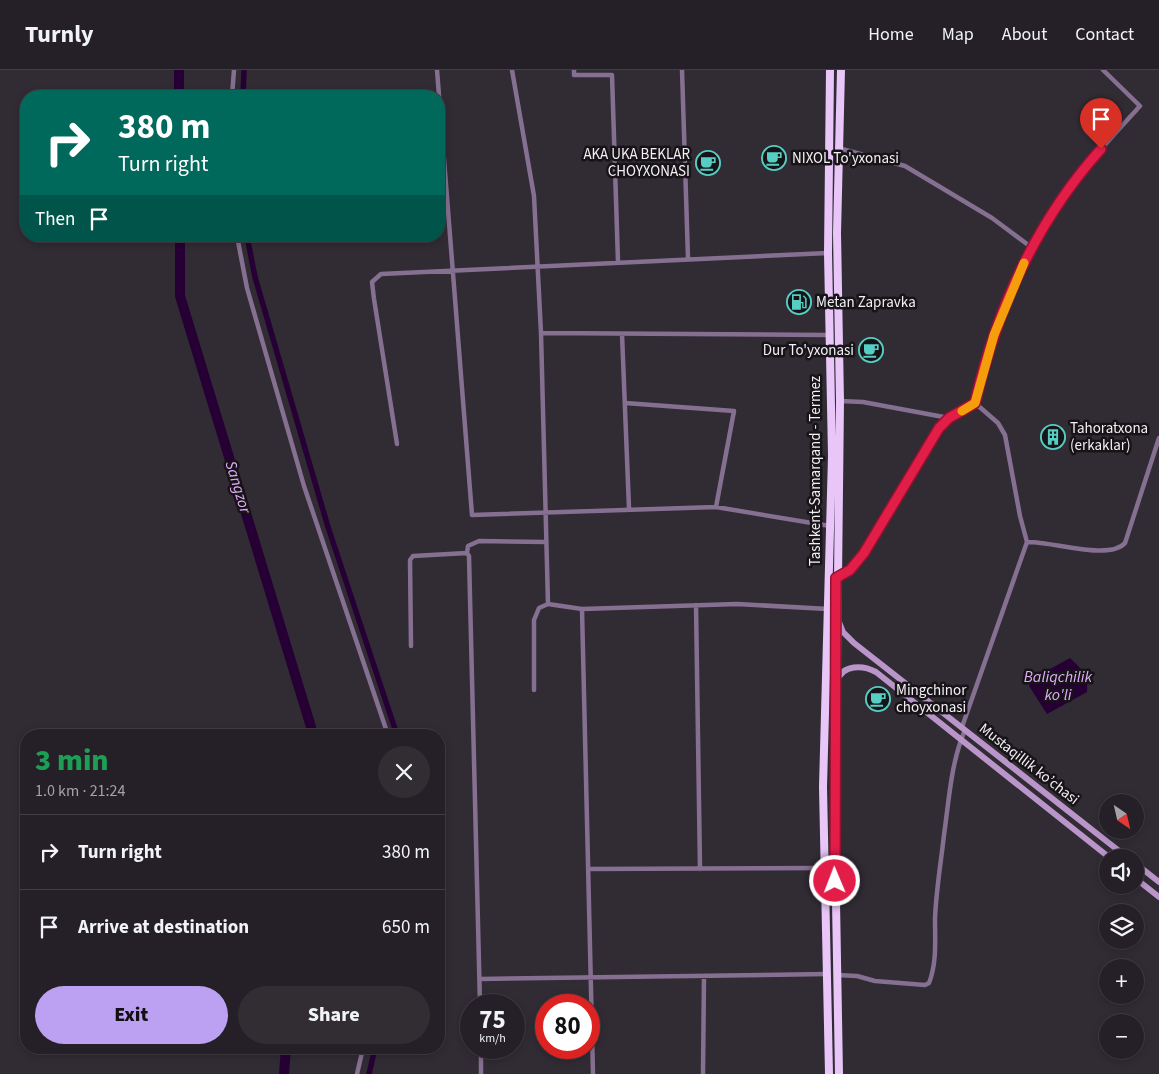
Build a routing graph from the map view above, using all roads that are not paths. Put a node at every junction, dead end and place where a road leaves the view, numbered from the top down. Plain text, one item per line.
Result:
1 (234, 70) edge
2 (437, 70) edge
3 (512, 70) edge
4 (574, 70) edge
5 (682, 70) edge
6 (830, 70) edge
7 (841, 70) edge
8 (1103, 70) edge
9 (232, 90) edge
10 (439, 90) edge
11 (838, 148) junction
12 (445, 165) edge
13 (238, 242) edge
14 (1030, 247) junction
15 (828, 253) junction
16 (688, 258) junction
17 (618, 262) junction
18 (539, 266) junction
19 (454, 271) junction
20 (541, 333) junction
21 (622, 334) junction
22 (828, 334) junction
23 (840, 401) junction
24 (625, 403) junction
25 (975, 403) junction
26 (949, 418) junction
27 (1159, 438) edge
28 (397, 444) dead end
29 (716, 507) junction
30 (629, 508) junction
31 (546, 513) junction
32 (830, 526) junction
33 (546, 542) junction
34 (1027, 542) junction
35 (467, 553) junction
36 (836, 578) junction
37 (548, 604) junction
38 (696, 605) junction
39 (836, 607) junction
40 (582, 609) junction
41 (828, 609) junction
42 (411, 646) dead end
43 (836, 687) junction
44 (534, 690) dead end
45 (386, 729) edge
46 (963, 729) junction
47 (961, 739) junction
48 (825, 843) junction
49 (835, 844) junction
50 (1099, 849) edge
51 (1116, 849) edge
52 (825, 868) junction
53 (588, 869) junction
54 (700, 869) junction
55 (1144, 870) edge
56 (1159, 882) edge
57 (1144, 885) edge
58 (1159, 897) edge
59 (827, 974) junction
60 (837, 975) junction
61 (704, 976) junction
62 (591, 977) junction
63 (480, 979) junction
64 (480, 994) edge
65 (362, 1054) edge
66 (480, 1059) edge
67 (357, 1074) edge
68 (481, 1074) edge
69 (593, 1074) edge
70 (703, 1074) edge
71 (829, 1074) edge
72 (839, 1074) edge

1 - 9 street
2 - 10 street
3 - 18 street
4 - 17 street
5 - 16 street
6 - 15 highway, Tashkent-Samarqand - Termez
7 - 11 highway, Tashkent-Samarqand - Termez
8 - 14 street
11 - 14 street
11 - 23 highway, Tashkent-Samarqand - Termez
12 - 19 street
13 - 45 street
14 - 25 street
15 - 16 street
15 - 22 highway, Tashkent-Samarqand - Termez
16 - 17 street
17 - 18 street
18 - 19 street
18 - 20 street
19 - 28 street
19 - 31 street
20 - 21 street
20 - 31 street
21 - 22 street
21 - 24 street
22 - 32 highway, Tashkent-Samarqand - Termez
23 - 26 street
23 - 36 highway, Tashkent-Samarqand - Termez
24 - 29 street
24 - 30 street
25 - 26 street
25 - 34 street
26 - 36 street
27 - 34 street
29 - 30 street
29 - 32 street
30 - 31 street
31 - 33 street
32 - 41 highway, Tashkent-Samarqand - Termez
33 - 35 street
33 - 37 street
34 - 46 street
35 - 42 street
35 - 63 street
36 - 39 highway, Tashkent-Samarqand - Termez
37 - 40 street
37 - 44 street
38 - 40 street
38 - 41 street
38 - 54 street
39 - 43 highway, Tashkent-Samarqand - Termez
39 - 46 main road, Mustaqillik ko’chasi
40 - 53 street
41 - 48 highway, Tashkent-Samarqand - Termez
43 - 47 main road, Mustaqillik ko’chasi
43 - 49 highway, Tashkent-Samarqand - Termez
46 - 47 street
46 - 51 main road, Mustaqillik ko’chasi
47 - 50 main road, Mustaqillik ko’chasi
47 - 60 street
48 - 49 highway
48 - 52 highway, Tashkent-Samarqand - Termez
49 - 60 highway, Tashkent-Samarqand - Termez
52 - 54 street
52 - 59 highway, Tashkent-Samarqand - Termez
53 - 54 street
53 - 62 street
55 - 56 main road
57 - 58 main road
59 - 61 street
59 - 71 highway, Tashkent-Samarqand - Termez
60 - 72 highway, Tashkent-Samarqand - Termez
61 - 62 street
61 - 70 street
62 - 63 street
62 - 69 street
63 - 64 street
65 - 67 street
66 - 68 street

